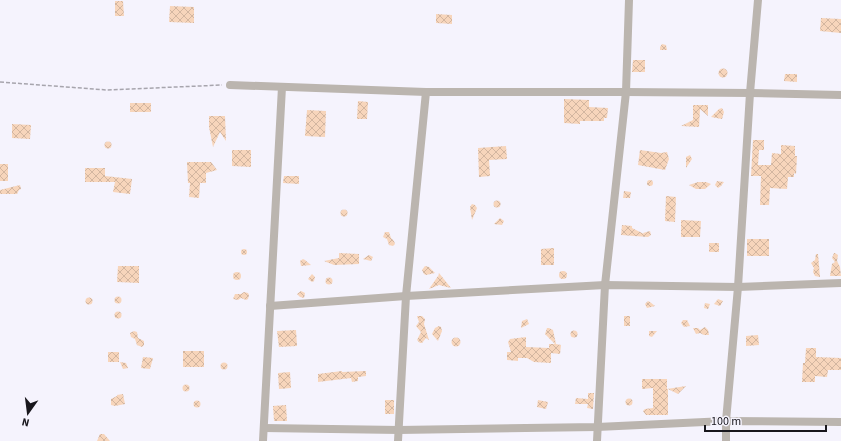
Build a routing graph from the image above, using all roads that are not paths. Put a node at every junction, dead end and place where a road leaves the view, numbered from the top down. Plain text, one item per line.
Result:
1 (629, 0) edge
2 (758, 0) edge
3 (230, 85) road end
4 (282, 87) junction
5 (426, 92) junction
6 (626, 92) junction
7 (750, 93) junction
8 (841, 95) edge
9 (841, 283) edge
10 (605, 285) junction
11 (738, 287) junction
12 (406, 296) junction
13 (270, 306) junction
14 (726, 421) junction
15 (841, 422) edge
16 (597, 427) junction
17 (264, 428) junction
18 (399, 430) junction
19 (263, 441) edge
20 (398, 441) edge
21 (597, 441) edge
22 (726, 441) edge

1 - 6 street
2 - 7 street
3 - 4 street
4 - 5 street
4 - 13 street
5 - 6 street
5 - 12 street
6 - 7 street
6 - 10 street
7 - 8 street
7 - 11 street
9 - 11 street
10 - 11 street
10 - 12 street
10 - 16 street
11 - 14 street
12 - 13 street
12 - 18 street
13 - 17 street
14 - 15 street
14 - 16 street
14 - 22 street
16 - 18 street
16 - 21 street
17 - 18 street
17 - 19 street
18 - 20 street

